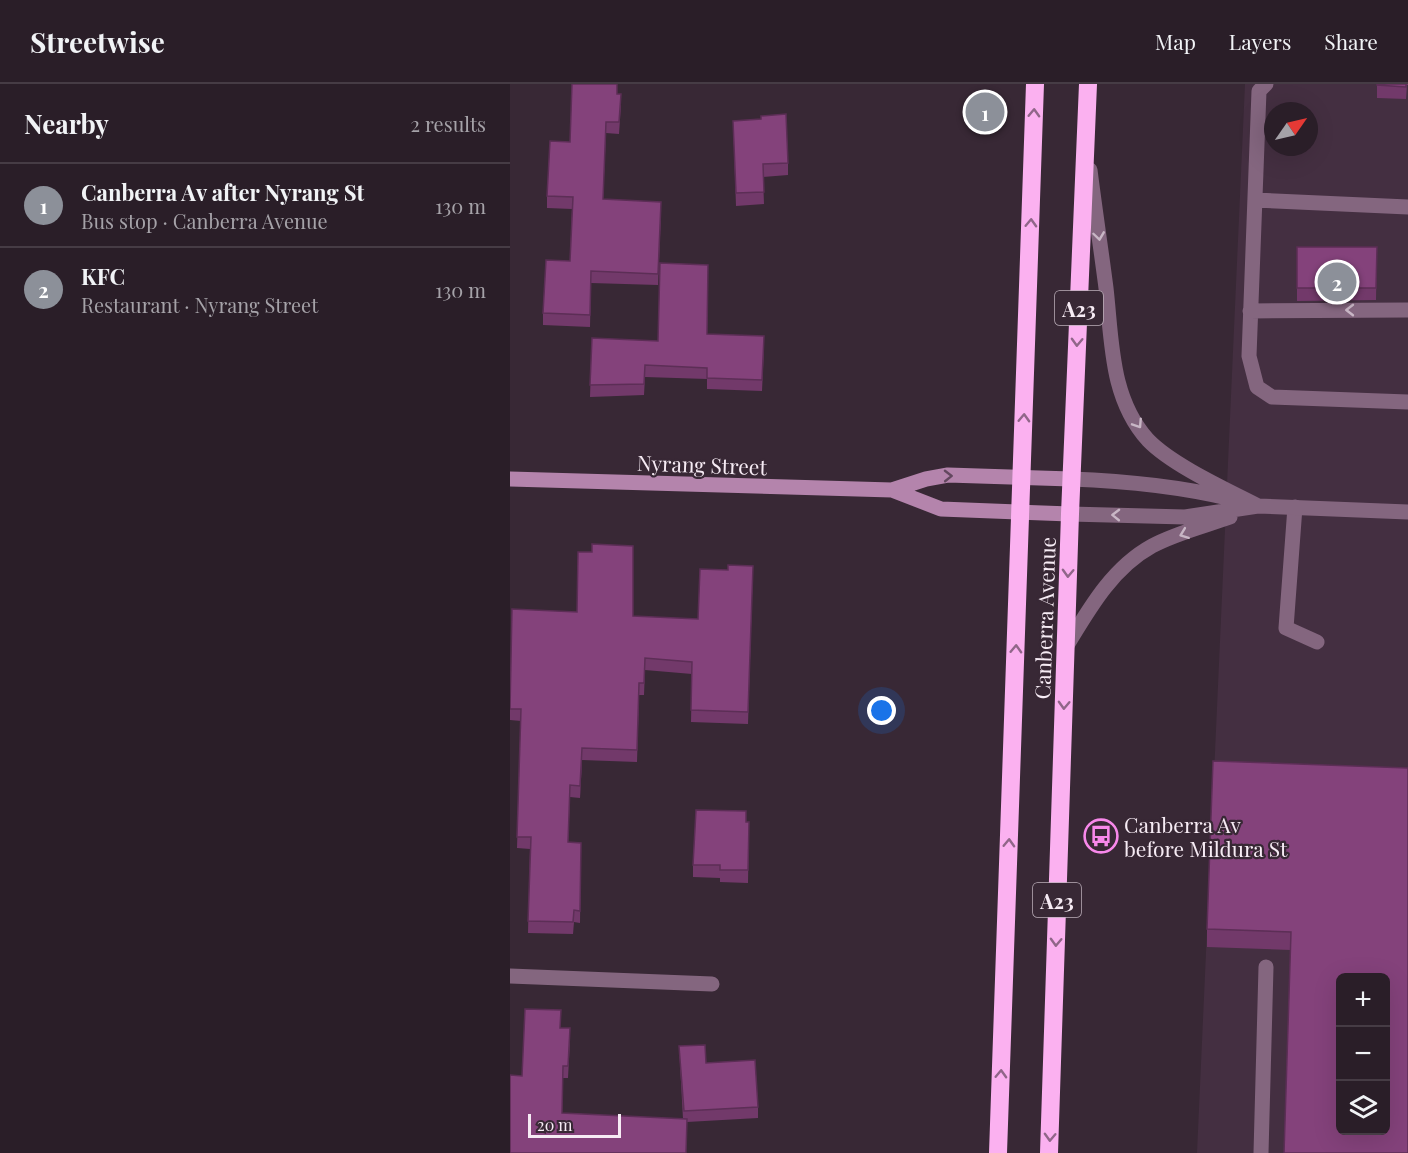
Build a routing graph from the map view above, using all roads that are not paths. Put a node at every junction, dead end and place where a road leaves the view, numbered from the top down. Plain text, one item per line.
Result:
1 (1035, 84) edge
2 (1088, 84) edge
3 (1266, 84) edge
4 (1085, 136) junction
5 (1255, 200) junction
6 (1408, 207) edge
7 (1250, 310) junction
8 (1408, 310) edge
9 (1408, 402) edge
10 (1022, 476) junction
11 (510, 479) edge
12 (1071, 479) junction
13 (892, 490) junction
14 (1258, 506) junction
15 (1294, 507) junction
16 (1408, 512) edge
17 (1020, 514) junction
18 (1070, 514) junction
19 (1317, 642) dead end
20 (1066, 647) junction
21 (1266, 967) dead end
22 (510, 976) edge
23 (712, 984) dead end
24 (998, 1153) edge
25 (1049, 1153) edge
26 (1261, 1153) edge

10 -> 1 highway, Canberra Avenue / A23
2 - 4 highway, Canberra Avenue / A23
3 - 5 street
4 -> 12 highway, Canberra Avenue / A23
4 -> 14 street
5 - 6 street
5 - 7 street
8 -> 7 street
7 - 9 street
10 - 12 street, Nyrang Street
13 -> 10 street, Nyrang Street
10 - 17 highway, Canberra Avenue / A23
11 - 13 street, Nyrang Street
12 - 14 street, Nyrang Street
12 - 18 highway, Canberra Avenue / A23
13 - 17 street, Nyrang Street
14 - 15 street, Nyrang Street
14 -> 18 street, Nyrang Street
14 -> 20 street
15 - 16 street, Nyrang Street
15 - 19 street
17 - 18 street, Nyrang Street
24 -> 17 highway, Canberra Avenue / A23
18 -> 20 highway, Canberra Avenue / A23
20 -> 25 highway, Canberra Avenue / A23
21 - 26 street
22 - 23 street

